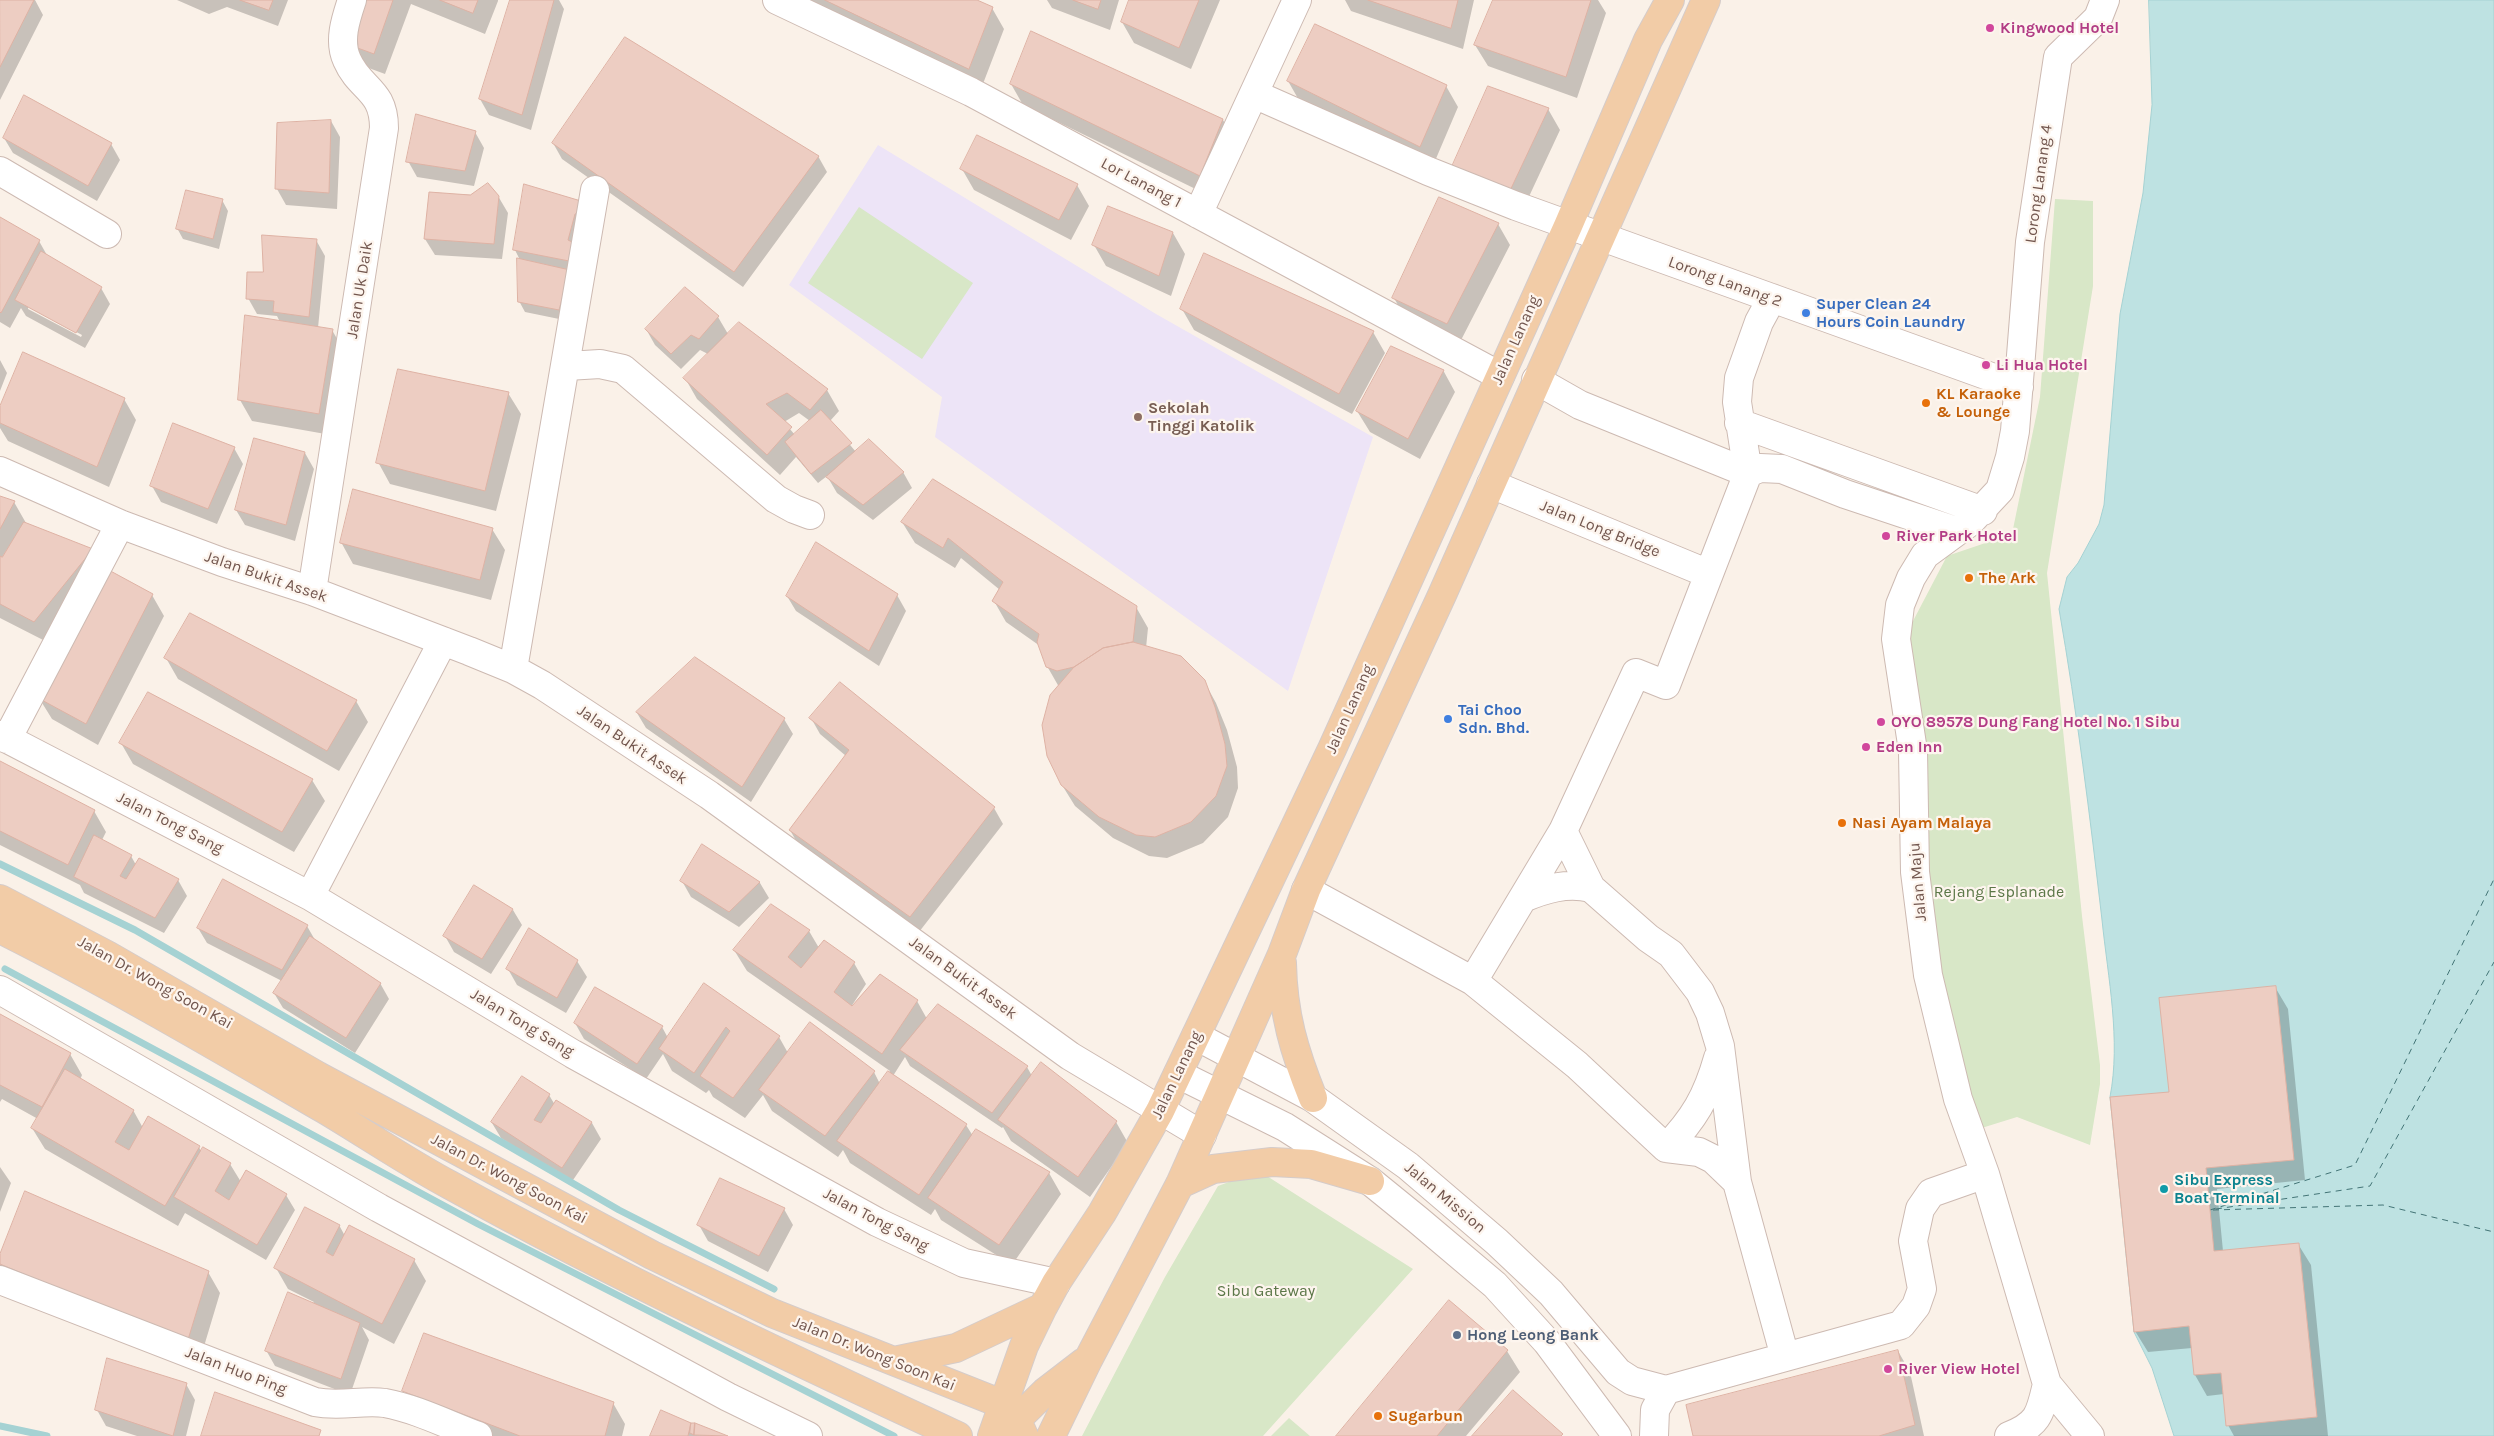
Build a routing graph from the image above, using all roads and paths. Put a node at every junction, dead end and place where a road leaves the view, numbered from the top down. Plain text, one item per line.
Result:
1 (352, 0) edge
2 (777, 0) edge
3 (1298, 0) edge
4 (1670, 0) edge
5 (1706, 0) edge
6 (2105, 0) edge
7 (1254, 94) junction
8 (0, 171) edge
9 (595, 190) dead end
10 (1198, 214) junction
11 (1568, 226) junction
12 (107, 234) dead end
13 (1602, 238) junction
14 (1772, 298) junction
15 (567, 366) junction
16 (1500, 376) junction
17 (1536, 380) junction
18 (2019, 387) junction
19 (1739, 423) junction
20 (0, 471) edge
21 (1748, 473) junction
22 (1491, 484) junction
23 (1983, 511) junction
24 (810, 514) dead end
25 (120, 524) junction
26 (1956, 531) junction
27 (1708, 574) junction
28 (312, 592) junction
29 (442, 642) junction
30 (513, 669) junction
31 (4, 737) edge
32 (1563, 831) junction
33 (1591, 888) junction
34 (1306, 890) junction
35 (310, 896) junction
36 (1523, 898) junction
37 (0, 899) edge
38 (1, 932) edge
39 (1282, 954) junction
40 (1473, 981) junction
41 (0, 990) edge
42 (1196, 1036) junction
43 (1720, 1050) junction
44 (1236, 1058) junction
45 (1178, 1074) junction
46 (1220, 1095) junction
47 (1313, 1098) junction
48 (1160, 1111) junction
49 (1202, 1135) junction
50 (1666, 1148) junction
51 (1985, 1174) junction
52 (1370, 1181) junction
53 (1737, 1182) junction
54 (1180, 1184) junction
55 (0, 1280) edge
56 (1056, 1282) junction
57 (1043, 1307) junction
58 (1785, 1357) junction
59 (1088, 1360) junction
60 (894, 1361) junction
61 (2047, 1384) junction
62 (1666, 1390) junction
63 (1010, 1424) edge
64 (478, 1436) edge
65 (808, 1436) edge
66 (958, 1436) edge
67 (992, 1436) edge
68 (1051, 1436) edge
69 (1617, 1436) edge
70 (1654, 1436) edge
71 (2009, 1436) edge
72 (2090, 1436) edge

1 - 28 street, Jalan Uk Daik
2 - 10 street, Lor Lanang 1
3 - 7 street
4 - 11 main road, Jalan Lanang
5 - 13 main road
6 - 18 street, Lorong Lanang 4
7 - 10 street
7 - 11 street, Lorong Lanang 2
8 - 12 street
9 - 15 street
10 - 16 street, Lor Lanang 1
11 - 13 street, Lorong Lanang 2
11 - 16 main road, Jalan Lanang
13 - 14 street, Lorong Lanang 2
13 - 17 main road
14 - 18 street, Lorong Lanang 2
14 - 19 street
15 - 24 street
15 - 30 street
16 - 42 main road, Jalan Lanang
17 - 21 street
17 - 22 main road
18 - 23 street, Jalan Maju
19 - 21 street
19 - 23 street
20 - 25 street, Jalan Bukit Assek
21 - 26 street
21 - 27 street
22 - 27 street, Jalan Long Bridge
22 - 34 main road
23 - 26 street, Jalan Maju
25 - 28 street, Jalan Bukit Assek
25 - 31 street
26 - 51 street, Jalan Maju
27 - 32 street
28 - 29 street, Jalan Bukit Assek
29 - 30 street, Jalan Bukit Assek
29 - 35 street
30 - 48 street, Jalan Bukit Assek
31 - 35 street, Jalan Tong Sang
32 - 33 street
32 - 36 street
33 - 36 street
33 - 43 street
34 - 39 main road
34 - 40 street
35 - 56 street, Jalan Tong Sang
36 - 40 street
37 - 60 main road, Jalan Dr. Wong Soon Kai
38 - 66 main road, Jalan Dr. Wong Soon Kai
39 - 44 main road
39 - 47 main road
40 - 50 street
41 - 65 street
42 - 44 street, Jalan Mission
42 - 45 main road, Jalan Lanang
43 - 50 street
43 - 53 street
44 - 46 main road
44 - 47 street, Jalan Mission
45 - 46 street
45 - 48 main road, Jalan Lanang
46 - 49 main road
46 - 52 street
47 - 62 street, Jalan Mission
48 - 49 street, Jalan Bukit Assek
48 - 56 main road, Jalan Lanang
49 - 54 main road
50 - 53 street
51 - 58 street
51 - 61 street, Jalan Maju
52 - 54 main road
52 - 69 street
53 - 58 street
54 - 59 main road
55 - 64 street, Jalan Huo Ping
56 - 57 main road, Jalan Lanang
57 - 60 main road
57 - 63 main road, Jalan Lanang
58 - 62 street
59 - 63 main road
59 - 68 main road
60 - 63 main road, Jalan Dr. Wong Soon Kai
61 - 71 street
61 - 72 street
62 - 70 street
63 - 67 main road, Jalan Lanang

